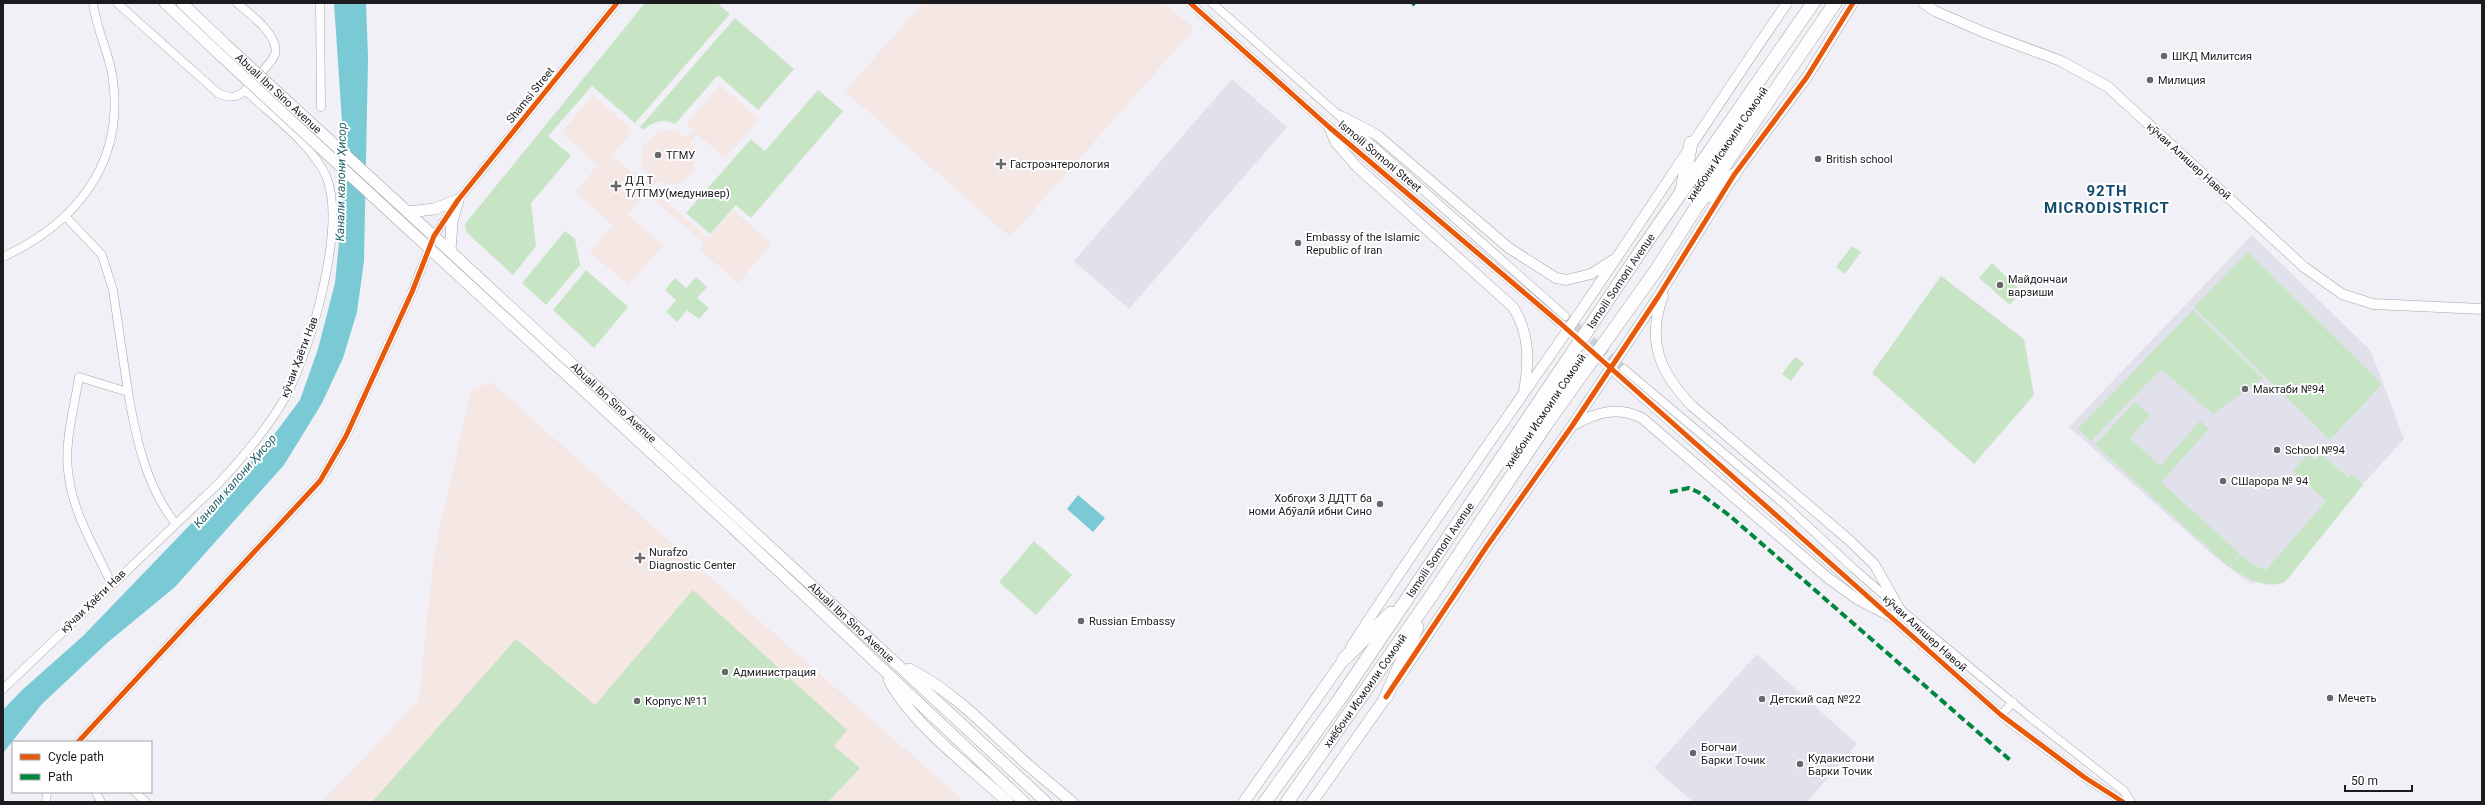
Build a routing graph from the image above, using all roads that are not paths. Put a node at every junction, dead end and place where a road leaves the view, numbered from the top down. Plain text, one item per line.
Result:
1 (93, 3) edge
2 (117, 3) edge
3 (165, 3) edge
4 (182, 3) edge
5 (237, 3) edge
6 (320, 3) edge
7 (617, 3) edge
8 (1190, 3) edge
9 (1212, 3) edge
10 (1787, 3) edge
11 (1813, 3) edge
12 (1835, 3) edge
13 (1853, 3) edge
14 (1923, 3) edge
15 (1226, 15) junction
16 (1216, 26) junction
17 (221, 48) junction
18 (245, 90) junction
19 (321, 107) dead end
20 (1341, 116) junction
21 (1329, 127) junction
22 (1691, 143) junction
23 (1734, 175) junction
24 (1680, 196) junction
25 (1432, 197) junction
26 (458, 200) junction
27 (1424, 206) junction
28 (1697, 206) junction
29 (404, 208) junction
30 (66, 217) junction
31 (434, 236) junction
32 (428, 247) junction
33 (450, 251) junction
34 (3, 257) edge
35 (1617, 258) junction
36 (1669, 279) junction
37 (2482, 309) edge
38 (1624, 369) tunnel mouth
39 (1617, 375) tunnel mouth
40 (128, 392) junction
41 (1524, 393) junction
42 (1572, 426) junction
43 (176, 524) junction
44 (111, 583) junction
45 (1411, 594) junction
46 (1430, 598) junction
47 (1899, 608) junction
48 (1892, 617) junction
49 (1344, 659) junction
50 (896, 662) junction
51 (886, 672) junction
52 (3, 689) edge
53 (1386, 697) junction
54 (1339, 700) joint
55 (2013, 702) junction
56 (2001, 715) junction
57 (80, 741) edge
58 (96, 793) edge
59 (136, 793) edge
60 (101, 802) edge
61 (146, 802) edge
62 (1008, 802) edge
63 (1024, 802) edge
64 (1046, 802) edge
65 (1072, 802) edge
66 (1244, 802) edge
67 (1265, 802) edge
68 (1287, 802) edge
69 (1312, 802) edge
70 (2123, 802) edge
71 (2131, 802) edge

1 - 30 street
2 - 18 street
3 - 17 main road, Abuali Ibn Sino Avenue
4 - 17 main road, Abuali Ibn Sino Avenue
5 - 18 street
6 - 19 street
7 - 26 street, Shamsi Street
8 - 16 street, Ismoili Somoni Street
9 - 15 street, Ismoili Somoni Street
10 - 22 street
11 - 24 highway, Ismoili Somoni Avenue
12 - 28 highway, хиёбони Исмоили Сомонӣ
13 - 23 street
14 - 37 street, кӯчаи Алишер Навоӣ
15 - 16 street
15 - 20 street, Ismoili Somoni Street
16 - 21 street, Ismoili Somoni Street
17 - 29 main road, Abuali Ibn Sino Avenue, bridge
17 - 32 main road, Abuali Ibn Sino Avenue, bridge
18 - 43 street, кӯчаи Ҳаёти Нав
20 - 25 street, Ismoili Somoni Street
20 - 35 street
21 - 27 street, Ismoili Somoni Street
21 - 41 street
22 - 24 highway
22 - 35 street
23 - 28 highway
23 - 36 street
24 - 45 highway, Ismoili Somoni Avenue
25 - 27 street
25 - 27 street, Ismoili Somoni Street
26 - 29 main road
26 - 31 street, Shamsi Street
26 - 33 main road
28 - 46 highway, хиёбони Исмоили Сомонӣ
29 - 31 main road, Abuali Ibn Sino Avenue
30 - 34 street
30 - 40 street
31 - 32 street, Shamsi Street
31 - 33 main road, Abuali Ibn Sino Avenue
32 - 51 main road, Abuali Ibn Sino Avenue
32 - 57 street, Shamsi Street
33 - 50 main road, Abuali Ibn Sino Avenue
35 - 41 street
36 - 42 street
36 - 47 street
38 - 47 street, кӯчаи Алишер Навоӣ
39 - 48 street, кӯчаи Алишер Навоӣ
40 - 43 street
40 - 44 street
41 - 49 street
42 - 48 street
42 - 53 street
43 - 44 street, кӯчаи Ҳаёти Нав
44 - 52 street, кӯчаи Ҳаёти Нав
45 - 49 highway
45 - 54 highway, Ismoili Somoni Avenue
46 - 53 highway
46 - 68 highway, хиёбони Исмоили Сомонӣ
47 - 55 street, кӯчаи Алишер Навоӣ
48 - 56 street, кӯчаи Алишер Навоӣ
49 - 66 main road
50 - 64 main road, Abuali Ibn Sino Avenue
50 - 65 main road
51 - 62 main road
51 - 63 main road, Abuali Ibn Sino Avenue
53 - 69 main road
54 - 67 highway, хиёбони Исмоили Сомонӣ
55 - 56 street
55 - 71 street, кӯчаи Алишер Навоӣ
56 - 70 street, кӯчаи Алишер Навоӣ
58 - 60 street
59 - 61 street

